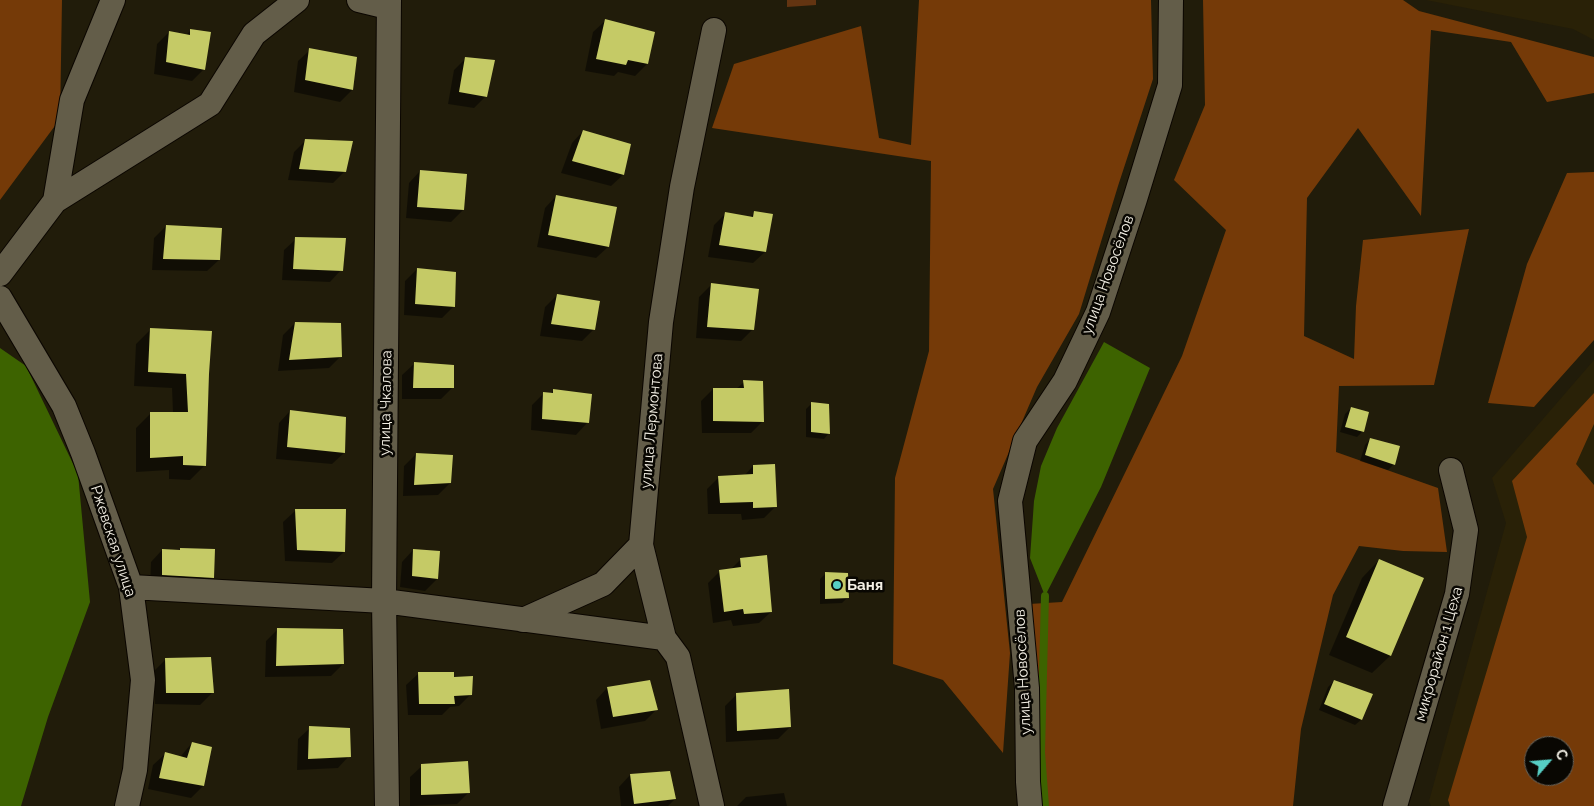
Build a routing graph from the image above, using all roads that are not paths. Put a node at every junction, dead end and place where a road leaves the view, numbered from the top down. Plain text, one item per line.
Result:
1 (113, 0) edge
2 (297, 0) edge
3 (359, 0) edge
4 (1170, 0) edge
5 (389, 3) edge
6 (714, 30) dead end
7 (55, 201) junction
8 (0, 274) edge
9 (0, 298) edge
10 (1451, 470) dead end
11 (641, 545) junction
12 (131, 587) junction
13 (384, 601) junction
14 (523, 620) junction
15 (664, 638) junction
16 (127, 806) edge
17 (387, 806) edge
18 (712, 806) edge
19 (1030, 806) edge
20 (1395, 806) edge

1 - 7 street
2 - 7 street
3 - 5 street
4 - 19 street, улица Новосёлов
5 - 13 street, улица Чкалова
6 - 11 street, улица Лермонтова
7 - 8 street
9 - 12 street, Ржевская улица
10 - 20 street, микрорайон 1 Цеха
11 - 14 street
11 - 15 street, улица Лермонтова
12 - 13 street
12 - 16 street, Ржевская улица
13 - 14 street
13 - 17 street, улица Чкалова
14 - 15 street
15 - 18 street, улица Лермонтова

